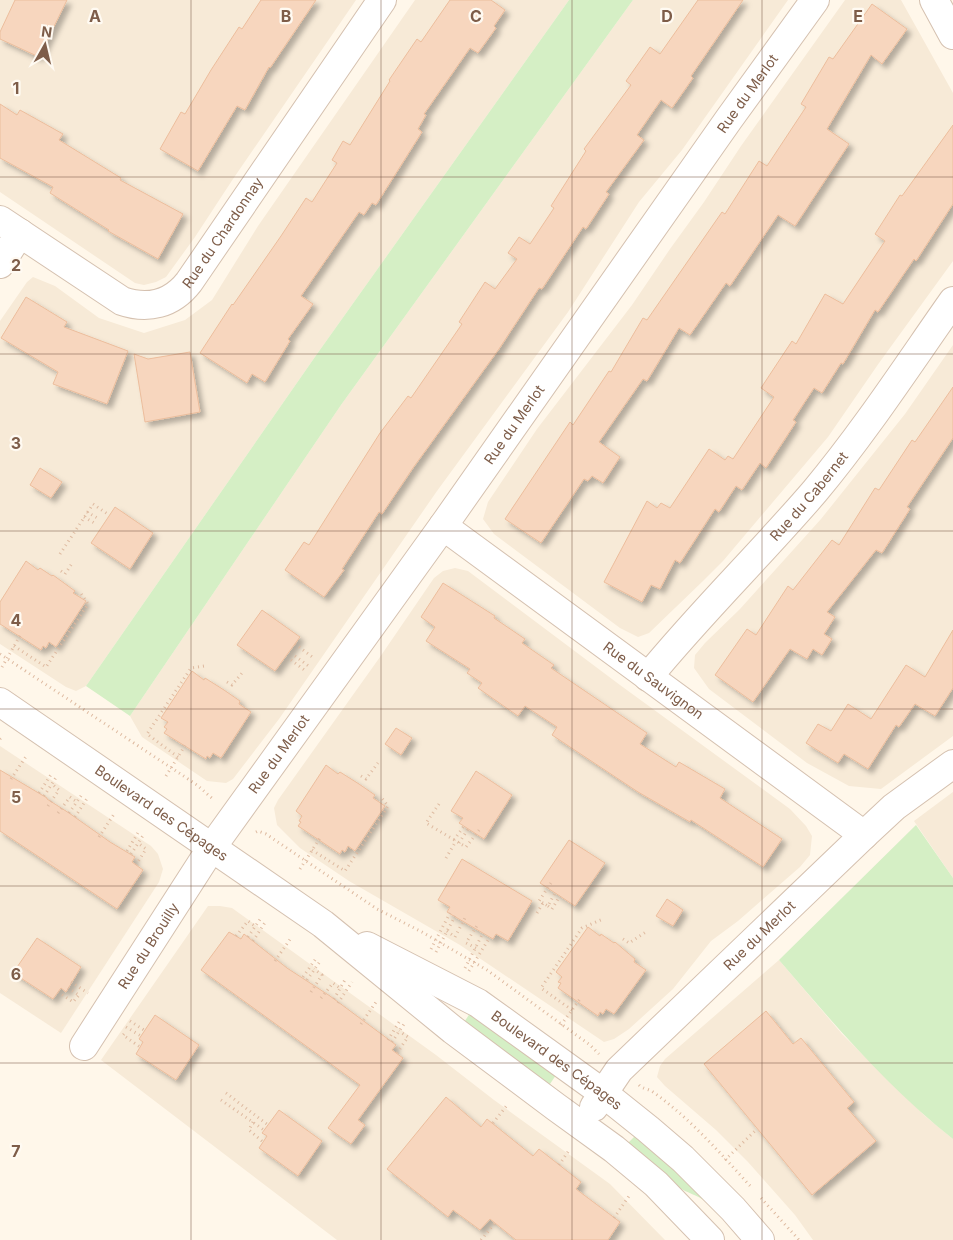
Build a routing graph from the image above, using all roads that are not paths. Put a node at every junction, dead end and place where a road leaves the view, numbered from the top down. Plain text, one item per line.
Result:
1 (382, 0) edge
2 (815, 0) edge
3 (934, 0) edge
4 (953, 35) edge
5 (10, 227) edge
6 (0, 264) edge
7 (953, 301) edge
8 (443, 526) junction
9 (648, 677) junction
10 (0, 702) edge
11 (953, 764) edge
12 (864, 835) junction
13 (212, 847) junction
14 (323, 924) junction
15 (84, 1046) dead end
16 (603, 1093) junction
17 (578, 1134) junction
18 (710, 1240) edge
19 (760, 1240) edge

1 - 5 street, Rue du Chardonnay
2 - 8 street, Rue du Merlot
3 - 4 street
5 - 6 street
7 - 9 street, Rue du Cabernet
8 - 9 street, Rue du Sauvignon
8 - 13 street, Rue du Merlot
9 - 12 street, Rue du Sauvignon
10 - 13 street, Boulevard des Cépages
11 - 12 street, Rue du Merlot
12 - 16 street, Rue du Merlot
13 - 14 street, Boulevard des Cépages
13 - 15 street, Rue du Brouilly
14 - 16 street, Boulevard des Cépages
14 - 17 street, Boulevard des Cépages
16 - 17 street, Rue du Merlot
16 - 19 street, Boulevard des Cépages
17 - 18 street, Boulevard des Cépages

